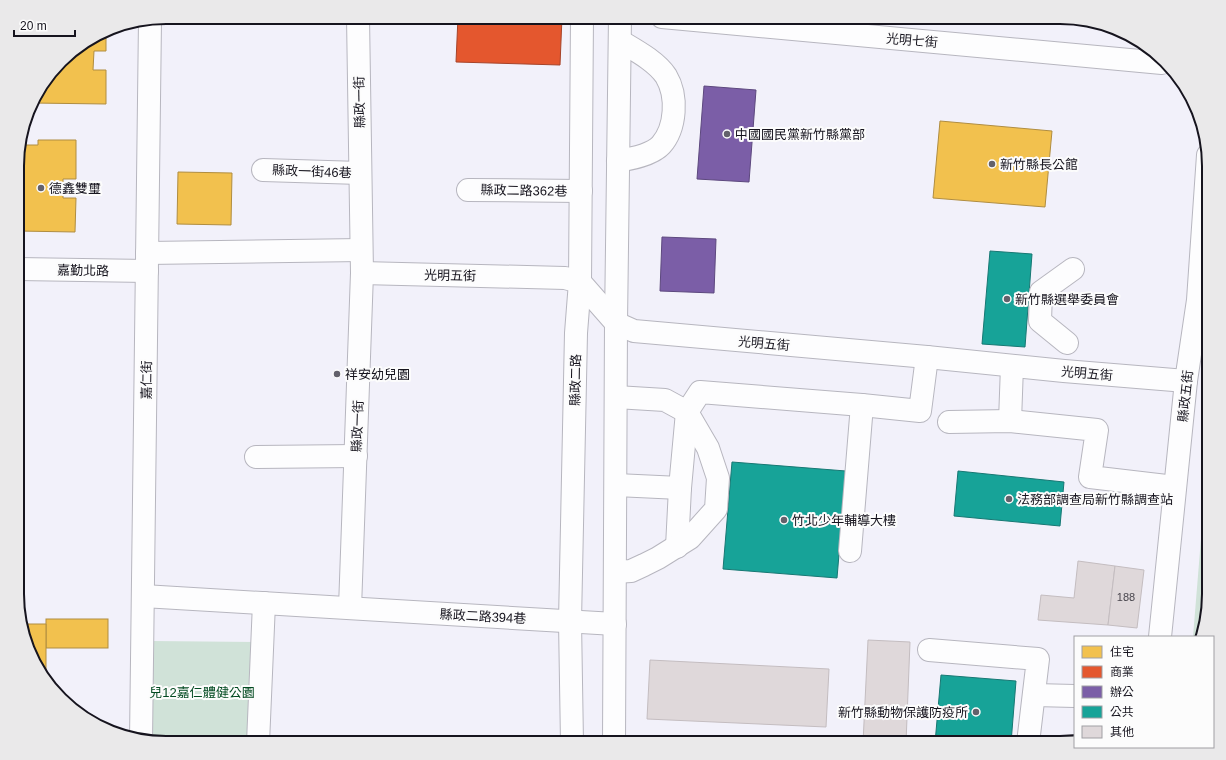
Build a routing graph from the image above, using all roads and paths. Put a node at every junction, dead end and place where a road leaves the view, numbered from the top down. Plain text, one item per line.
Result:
1 (358, 24) edge
2 (582, 24) edge
3 (620, 24) edge
4 (811, 24) edge
5 (150, 25) edge
6 (854, 26) edge
7 (620, 41) junction
8 (1156, 62) edge
9 (618, 161) junction
10 (263, 170) dead end
11 (360, 173) junction
12 (468, 190) dead end
13 (581, 191) junction
14 (361, 250) junction
15 (147, 262) junction
16 (24, 269) edge
17 (1073, 269) dead end
18 (362, 273) junction
19 (580, 282) junction
20 (1202, 305) edge
21 (616, 323) junction
22 (1066, 343) dead end
23 (927, 357) junction
24 (1012, 366) junction
25 (1186, 381) junction
26 (616, 397) junction
27 (862, 405) junction
28 (687, 412) junction
29 (1010, 421) junction
30 (949, 422) dead end
31 (256, 456) dead end
32 (356, 456) junction
33 (616, 485) junction
34 (1176, 487) junction
35 (680, 488) junction
36 (677, 547) junction
37 (850, 551) dead end
38 (615, 572) junction
39 (143, 596) junction
40 (264, 603) junction
41 (350, 608) junction
42 (570, 621) junction
43 (615, 624) junction
44 (1160, 636) edge
45 (929, 650) dead end
46 (1034, 695) junction
47 (1074, 696) edge
48 (141, 733) edge
49 (258, 736) edge
50 (572, 736) edge
51 (614, 736) edge
52 (1029, 736) edge

1 - 11 street, 縣政一街
2 - 13 street, 縣政二路
3 - 7 street
4 - 6 street, 光明七街
5 - 15 street, 嘉仁街
6 - 8 street, 光明七街
7 - 9 street
7 - 9 street
9 - 21 street
10 - 11 street, 縣政一街46巷
11 - 14 street, 縣政一街
12 - 13 street, 縣政二路362巷
13 - 19 street, 縣政二路
14 - 15 street
14 - 18 street, 縣政一街
15 - 16 street, 嘉勤北路
15 - 39 street, 嘉仁街
17 - 22 street
18 - 19 street, 光明五街
18 - 32 street, 縣政一街
19 - 21 street, 光明五街
19 - 42 street, 縣政二路
20 - 25 street, 縣政五街
21 - 23 street, 光明五街
21 - 26 street
23 - 24 street, 光明五街
23 - 27 street
24 - 25 street, 光明五街
24 - 29 street
25 - 34 street, 縣政五街
26 - 28 street
26 - 33 street
27 - 28 street
27 - 37 street
28 - 35 street
28 - 36 street
29 - 30 street
29 - 34 street
31 - 32 street
32 - 41 street, 縣政一街
33 - 35 street
33 - 38 street
34 - 44 street, 縣政五街
35 - 36 street
36 - 38 street
38 - 43 street
39 - 40 street
39 - 48 street, 嘉仁街
40 - 41 street
40 - 49 street
41 - 42 street, 縣政二路394巷
42 - 43 street, 縣政二路394巷
42 - 50 street, 縣政二路
43 - 51 street
45 - 46 street
46 - 47 street
46 - 52 street

